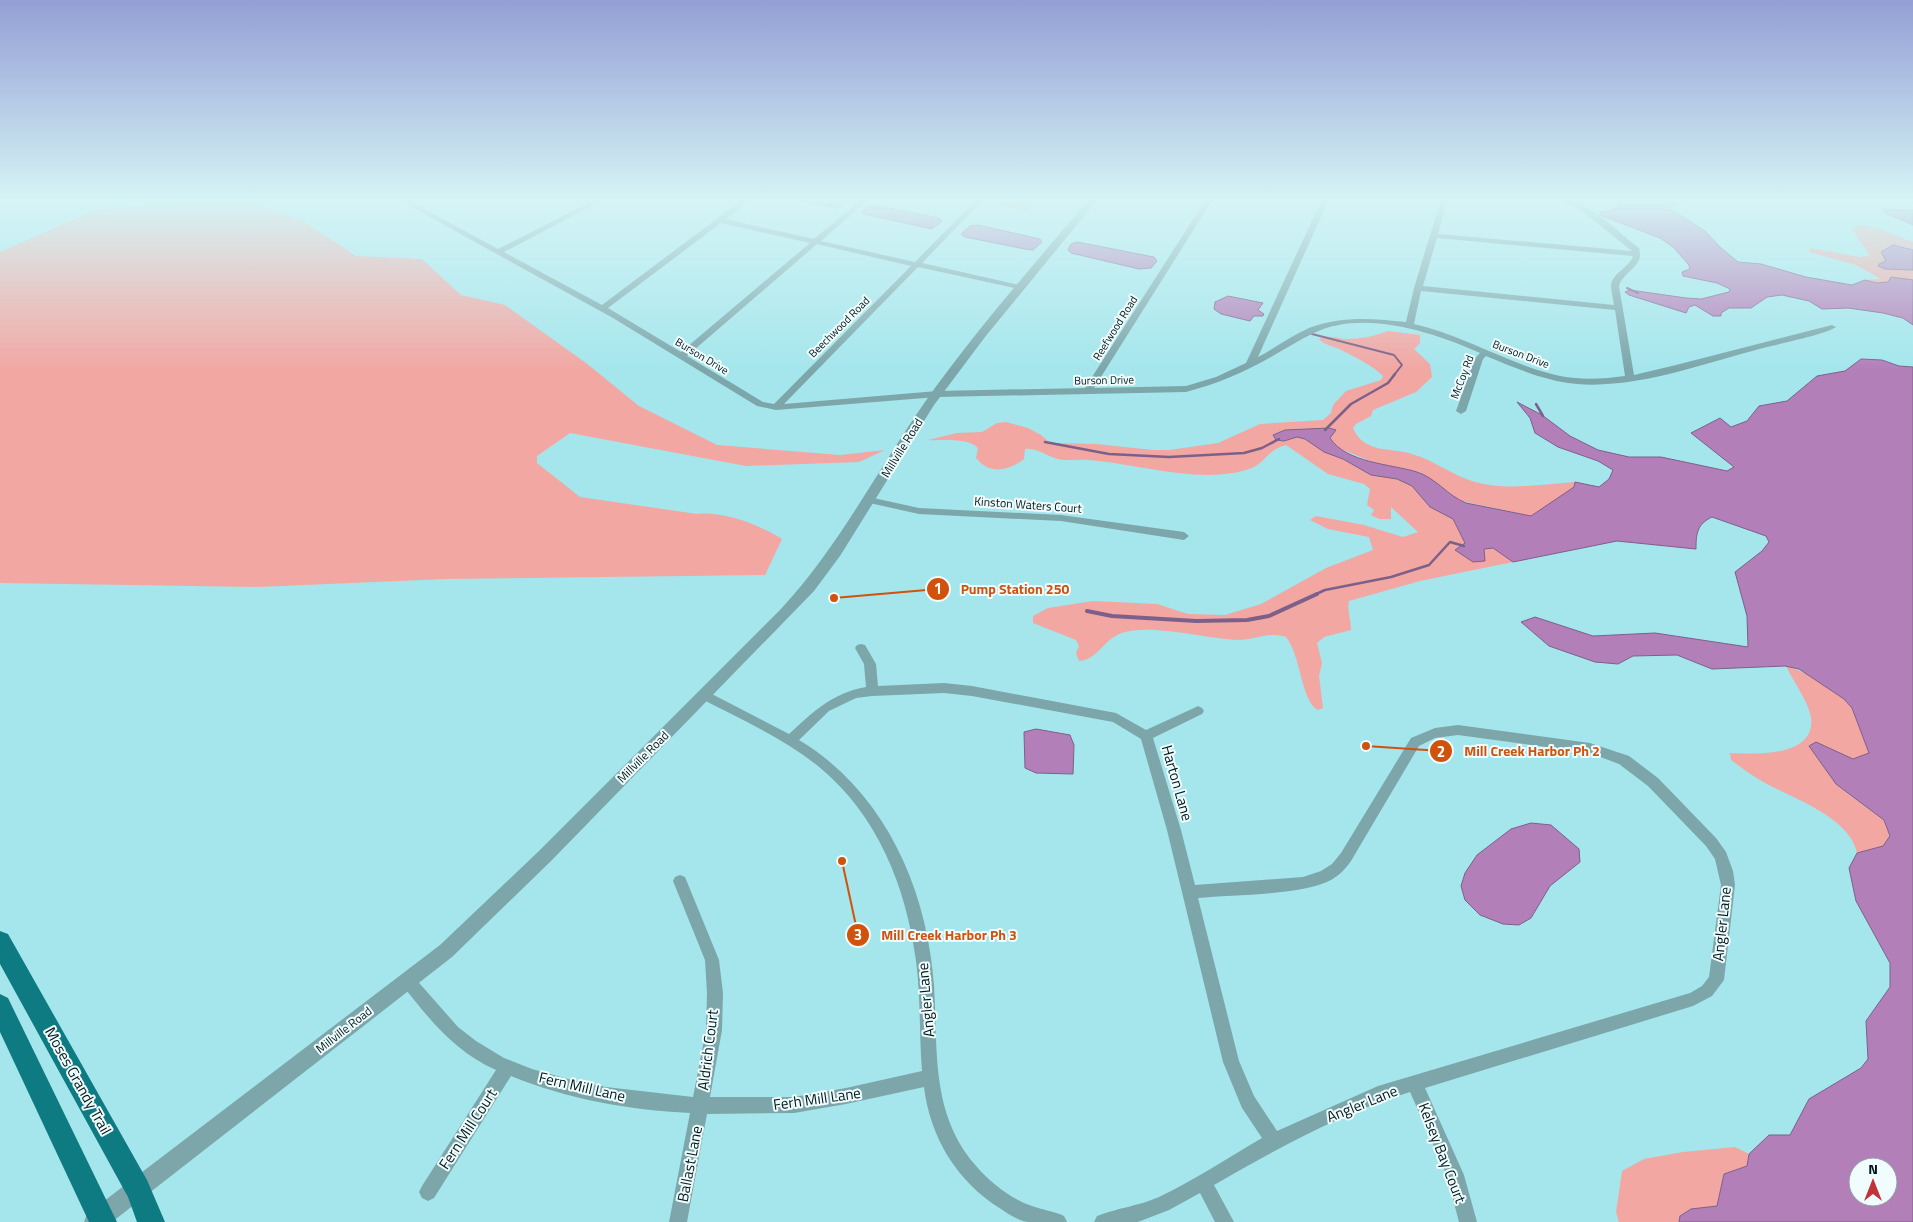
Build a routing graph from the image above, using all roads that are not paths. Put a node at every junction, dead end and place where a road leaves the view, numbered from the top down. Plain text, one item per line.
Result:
1 (505, 256) edge
2 (671, 256) edge
3 (800, 256) edge
4 (880, 256) edge
5 (924, 256) edge
6 (1047, 256) edge
7 (1174, 256) edge
8 (1300, 256) edge
9 (1428, 256) edge
10 (1637, 256) edge
11 (916, 264) junction
12 (1021, 288) junction
13 (1418, 288) junction
14 (602, 308) junction
15 (1617, 308) junction
16 (1409, 326) junction
17 (1832, 327) dead end
18 (1485, 352) junction
19 (681, 357) junction
20 (1250, 365) junction
21 (1630, 378) junction
22 (1087, 392) junction
23 (937, 394) junction
24 (776, 407) junction
25 (1461, 411) dead end
26 (869, 500) junction
27 (1184, 536) dead end
28 (861, 648) dead end
29 (872, 691) junction
30 (704, 695) junction
31 (1198, 711) dead end
32 (1146, 736) junction
33 (790, 740) junction
34 (680, 881) dead end
35 (1189, 892) junction
36 (0, 942) edge
37 (408, 981) junction
38 (0, 1006) edge
39 (508, 1066) junction
40 (932, 1077) junction
41 (1415, 1084) junction
42 (701, 1105) junction
43 (1274, 1141) junction
44 (1203, 1182) junction
45 (138, 1189) junction
46 (428, 1192) dead end
47 (100, 1220) edge
48 (151, 1222) edge
49 (678, 1222) edge
50 (1058, 1222) edge
51 (1103, 1222) edge
52 (1225, 1222) edge
53 (1468, 1222) edge

1 - 14 street, Burson Drive
2 - 14 street
3 - 19 street
4 - 11 street
5 - 11 street, Beechwood Road
6 - 12 street, Millville Road
7 - 22 street, Reefwood Road
8 - 20 street
9 - 13 street
10 - 15 street
11 - 12 street
11 - 24 street, Beechwood Road
12 - 23 street, Millville Road
13 - 15 street
13 - 16 street
14 - 19 street, Burson Drive
15 - 21 street
16 - 18 street, Burson Drive
16 - 20 street, Burson Drive
17 - 21 street, Burson Drive
18 - 21 street, Burson Drive
18 - 25 street, McCoy Rd
19 - 24 street, Burson Drive
20 - 22 street, Burson Drive
22 - 23 street, Burson Drive
23 - 24 street, Burson Drive
23 - 26 street, Millville Road
26 - 27 street, Kinston Waters Court
26 - 30 street, Millville Road
28 - 29 street
29 - 32 street, Harton Lane
29 - 33 street, Harton Lane
30 - 33 street, Angler Lane
30 - 37 street, Millville Road
31 - 32 street
32 - 35 street, Harton Lane
33 - 40 street, Angler Lane
34 - 42 street, Aldrich Court
35 - 41 street, Angler Lane
35 - 43 street, Harton Lane
36 - 45 main road, Moses Grandy Trail
37 - 39 street, Fern Mill Lane
37 - 45 street, Millville Road
38 - 47 main road
39 - 42 street, Fern Mill Lane
39 - 46 street, Fern Mill Court
40 - 42 street, Ferh Mill Lane
40 - 50 street, Angler Lane
41 - 43 street, Angler Lane
41 - 53 street, Kelsey Bay Court
42 - 49 street, Ballast Lane
43 - 44 street, Angler Lane
44 - 51 street, Angler Lane
44 - 52 street
45 - 47 street, Millville Road
45 - 48 main road, Moses Grandy Trail

